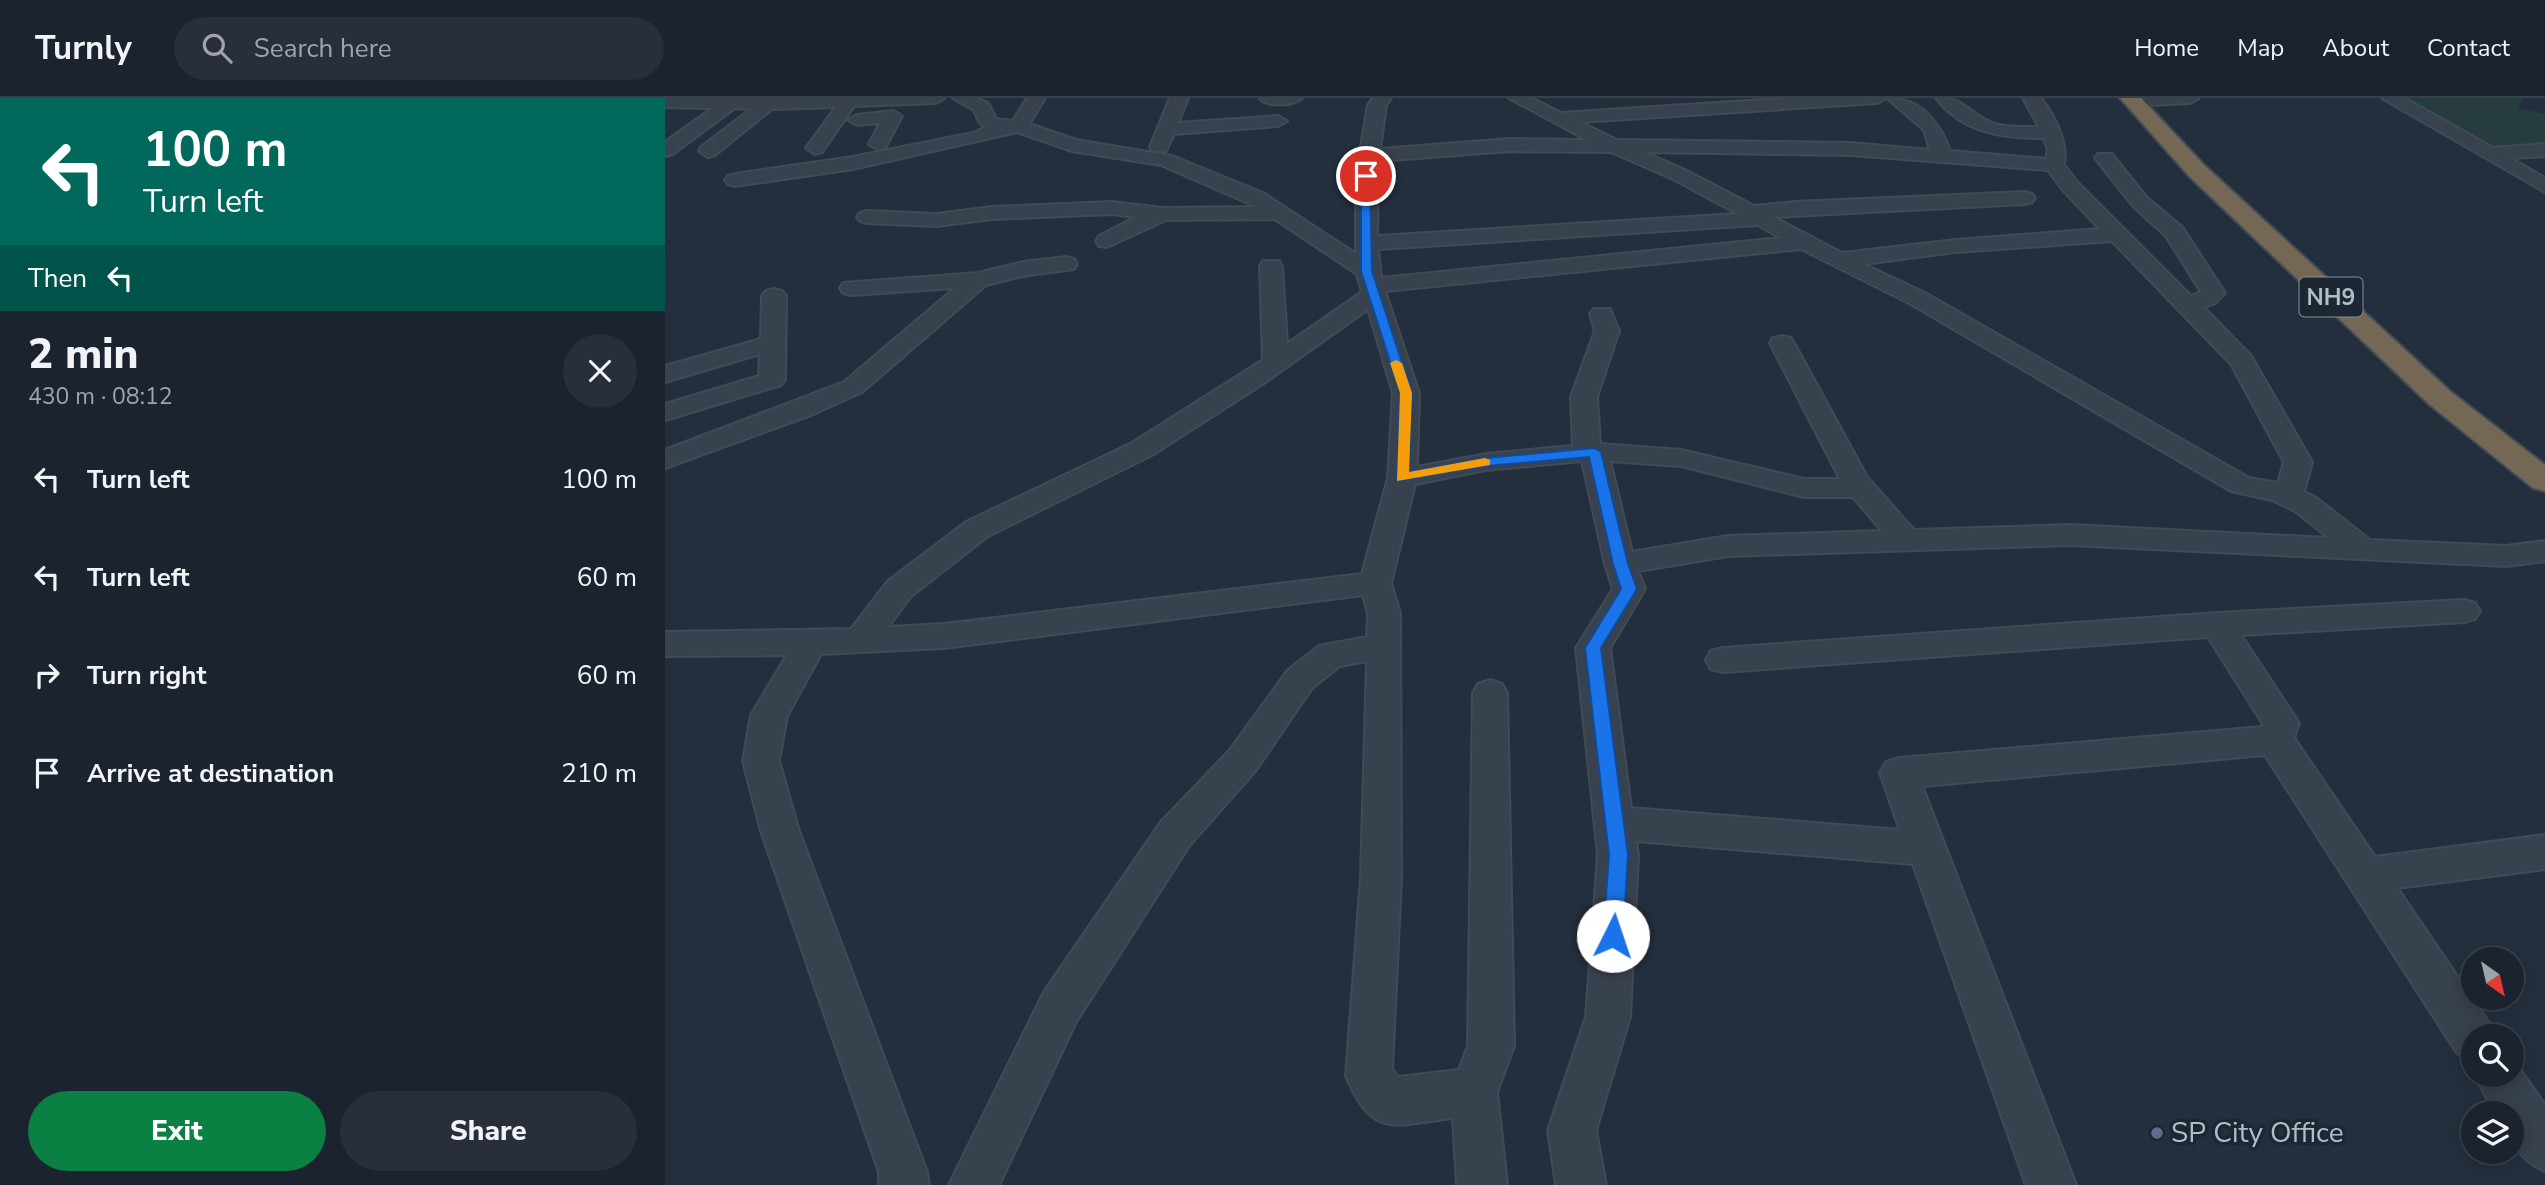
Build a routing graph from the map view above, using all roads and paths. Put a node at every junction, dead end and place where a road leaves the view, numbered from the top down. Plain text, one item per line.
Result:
1 (936, 98) edge
2 (962, 98) edge
3 (1036, 98) edge
4 (1179, 98) edge
5 (1293, 98) edge
6 (1382, 98) edge
7 (1518, 98) edge
8 (1877, 98) edge
9 (1896, 98) edge
10 (1945, 98) edge
11 (2032, 98) edge
12 (2190, 98) edge
13 (2391, 98) edge
14 (1269, 99) edge
15 (2138, 99) edge
16 (785, 101) edge
17 (849, 101) junction
18 (665, 102) edge
19 (731, 103) junction
20 (1557, 118) junction
21 (837, 121) junction
22 (1278, 121) dead end
23 (1011, 126) junction
24 (1166, 130) junction
25 (2050, 132) junction
26 (877, 144) dead end
27 (1613, 146) junction
28 (815, 148) dead end
29 (666, 150) edge
30 (2545, 150) edge
31 (708, 151) dead end
32 (2491, 154) junction
33 (1369, 156) junction
34 (1942, 156) junction
35 (2105, 158) dead end
36 (1154, 159) junction
37 (2054, 165) junction
38 (735, 180) dead end
39 (2545, 186) edge
40 (2025, 198) dead end
41 (1633, 211) dead end
42 (1278, 213) junction
43 (1163, 215) junction
44 (867, 216) dead end
45 (1756, 216) junction
46 (2117, 234) junction
47 (1503, 236) junction
48 (1107, 241) dead end
49 (1805, 242) junction
50 (1838, 260) junction
51 (1066, 264) dead end
52 (1271, 266) dead end
53 (1370, 273) junction
54 (978, 280) junction
55 (851, 288) dead end
56 (774, 296) dead end
57 (2187, 305) junction
58 (2356, 307) junction
59 (1602, 314) dead end
60 (772, 343) junction
61 (1782, 343) dead end
62 (1276, 363) junction
63 (665, 374) edge
64 (665, 412) edge
65 (1591, 452) junction
66 (2545, 455) edge
67 (665, 460) edge
68 (1402, 478) junction
69 (2545, 481) edge
70 (1862, 488) junction
71 (2289, 496) junction
72 (1907, 541) junction
73 (2363, 550) junction
74 (2545, 551) edge
75 (1620, 564) junction
76 (1375, 583) junction
77 (2464, 611) dead end
78 (2217, 625) junction
79 (860, 641) junction
80 (811, 643) junction
81 (665, 644) edge
82 (1383, 646) junction
83 (1723, 660) dead end
84 (1490, 693) dead end
85 (2275, 740) junction
86 (1615, 823) junction
87 (1927, 848) junction
88 (2545, 852) edge
89 (2365, 875) junction
90 (2464, 1024) edge
91 (2506, 1087) edge
92 (1474, 1093) junction
93 (2545, 1147) edge
94 (904, 1185) edge
95 (974, 1185) edge
96 (1482, 1185) edge
97 (1581, 1185) edge
98 (2051, 1185) edge

1 - 17 street
2 - 23 street
3 - 23 street
4 - 24 street
5 - 14 street
6 - 33 street
7 - 20 street
8 - 20 street
9 - 34 street
10 - 25 street
11 - 25 street
12 - 15 street
13 - 32 street
15 - 58 highway, NH9
16 - 17 street
16 - 19 street
16 - 31 street
17 - 21 street
18 - 19 street
19 - 29 street
20 - 27 street
21 - 26 street
21 - 28 street
22 - 24 street
23 - 36 street
23 - 38 street
24 - 36 street
25 - 37 street
27 - 33 street
27 - 34 street
27 - 45 street
30 - 32 street
32 - 39 street
33 - 53 street
34 - 37 street
35 - 57 street
36 - 42 street
37 - 46 street
40 - 45 street
41 - 47 street
42 - 43 street
42 - 53 street
43 - 44 street
43 - 48 street
45 - 47 street
45 - 49 street
46 - 50 street
46 - 57 street
47 - 53 street
49 - 50 street
49 - 53 street
50 - 71 street
51 - 54 street
52 - 62 street
53 - 62 street
53 - 68 street
54 - 55 street
54 - 67 street
56 - 60 street
57 - 71 street
58 - 66 highway, NH9
58 - 69 highway, NH9
59 - 65 street
60 - 63 street
60 - 64 street
61 - 70 street
62 - 79 street
65 - 68 street
65 - 70 street
65 - 75 street
68 - 76 street
70 - 72 street
71 - 73 street
72 - 73 street
72 - 75 street
73 - 74 street
75 - 86 street
76 - 79 street
76 - 82 street
77 - 78 street
78 - 83 street
78 - 85 street
79 - 80 street
80 - 81 street
80 - 94 street
82 - 92 street
82 - 95 street
84 - 92 street
85 - 87 street
85 - 89 street
86 - 87 street
86 - 97 street
87 - 98 street
88 - 89 street
89 - 90 street
91 - 93 street
92 - 96 street

